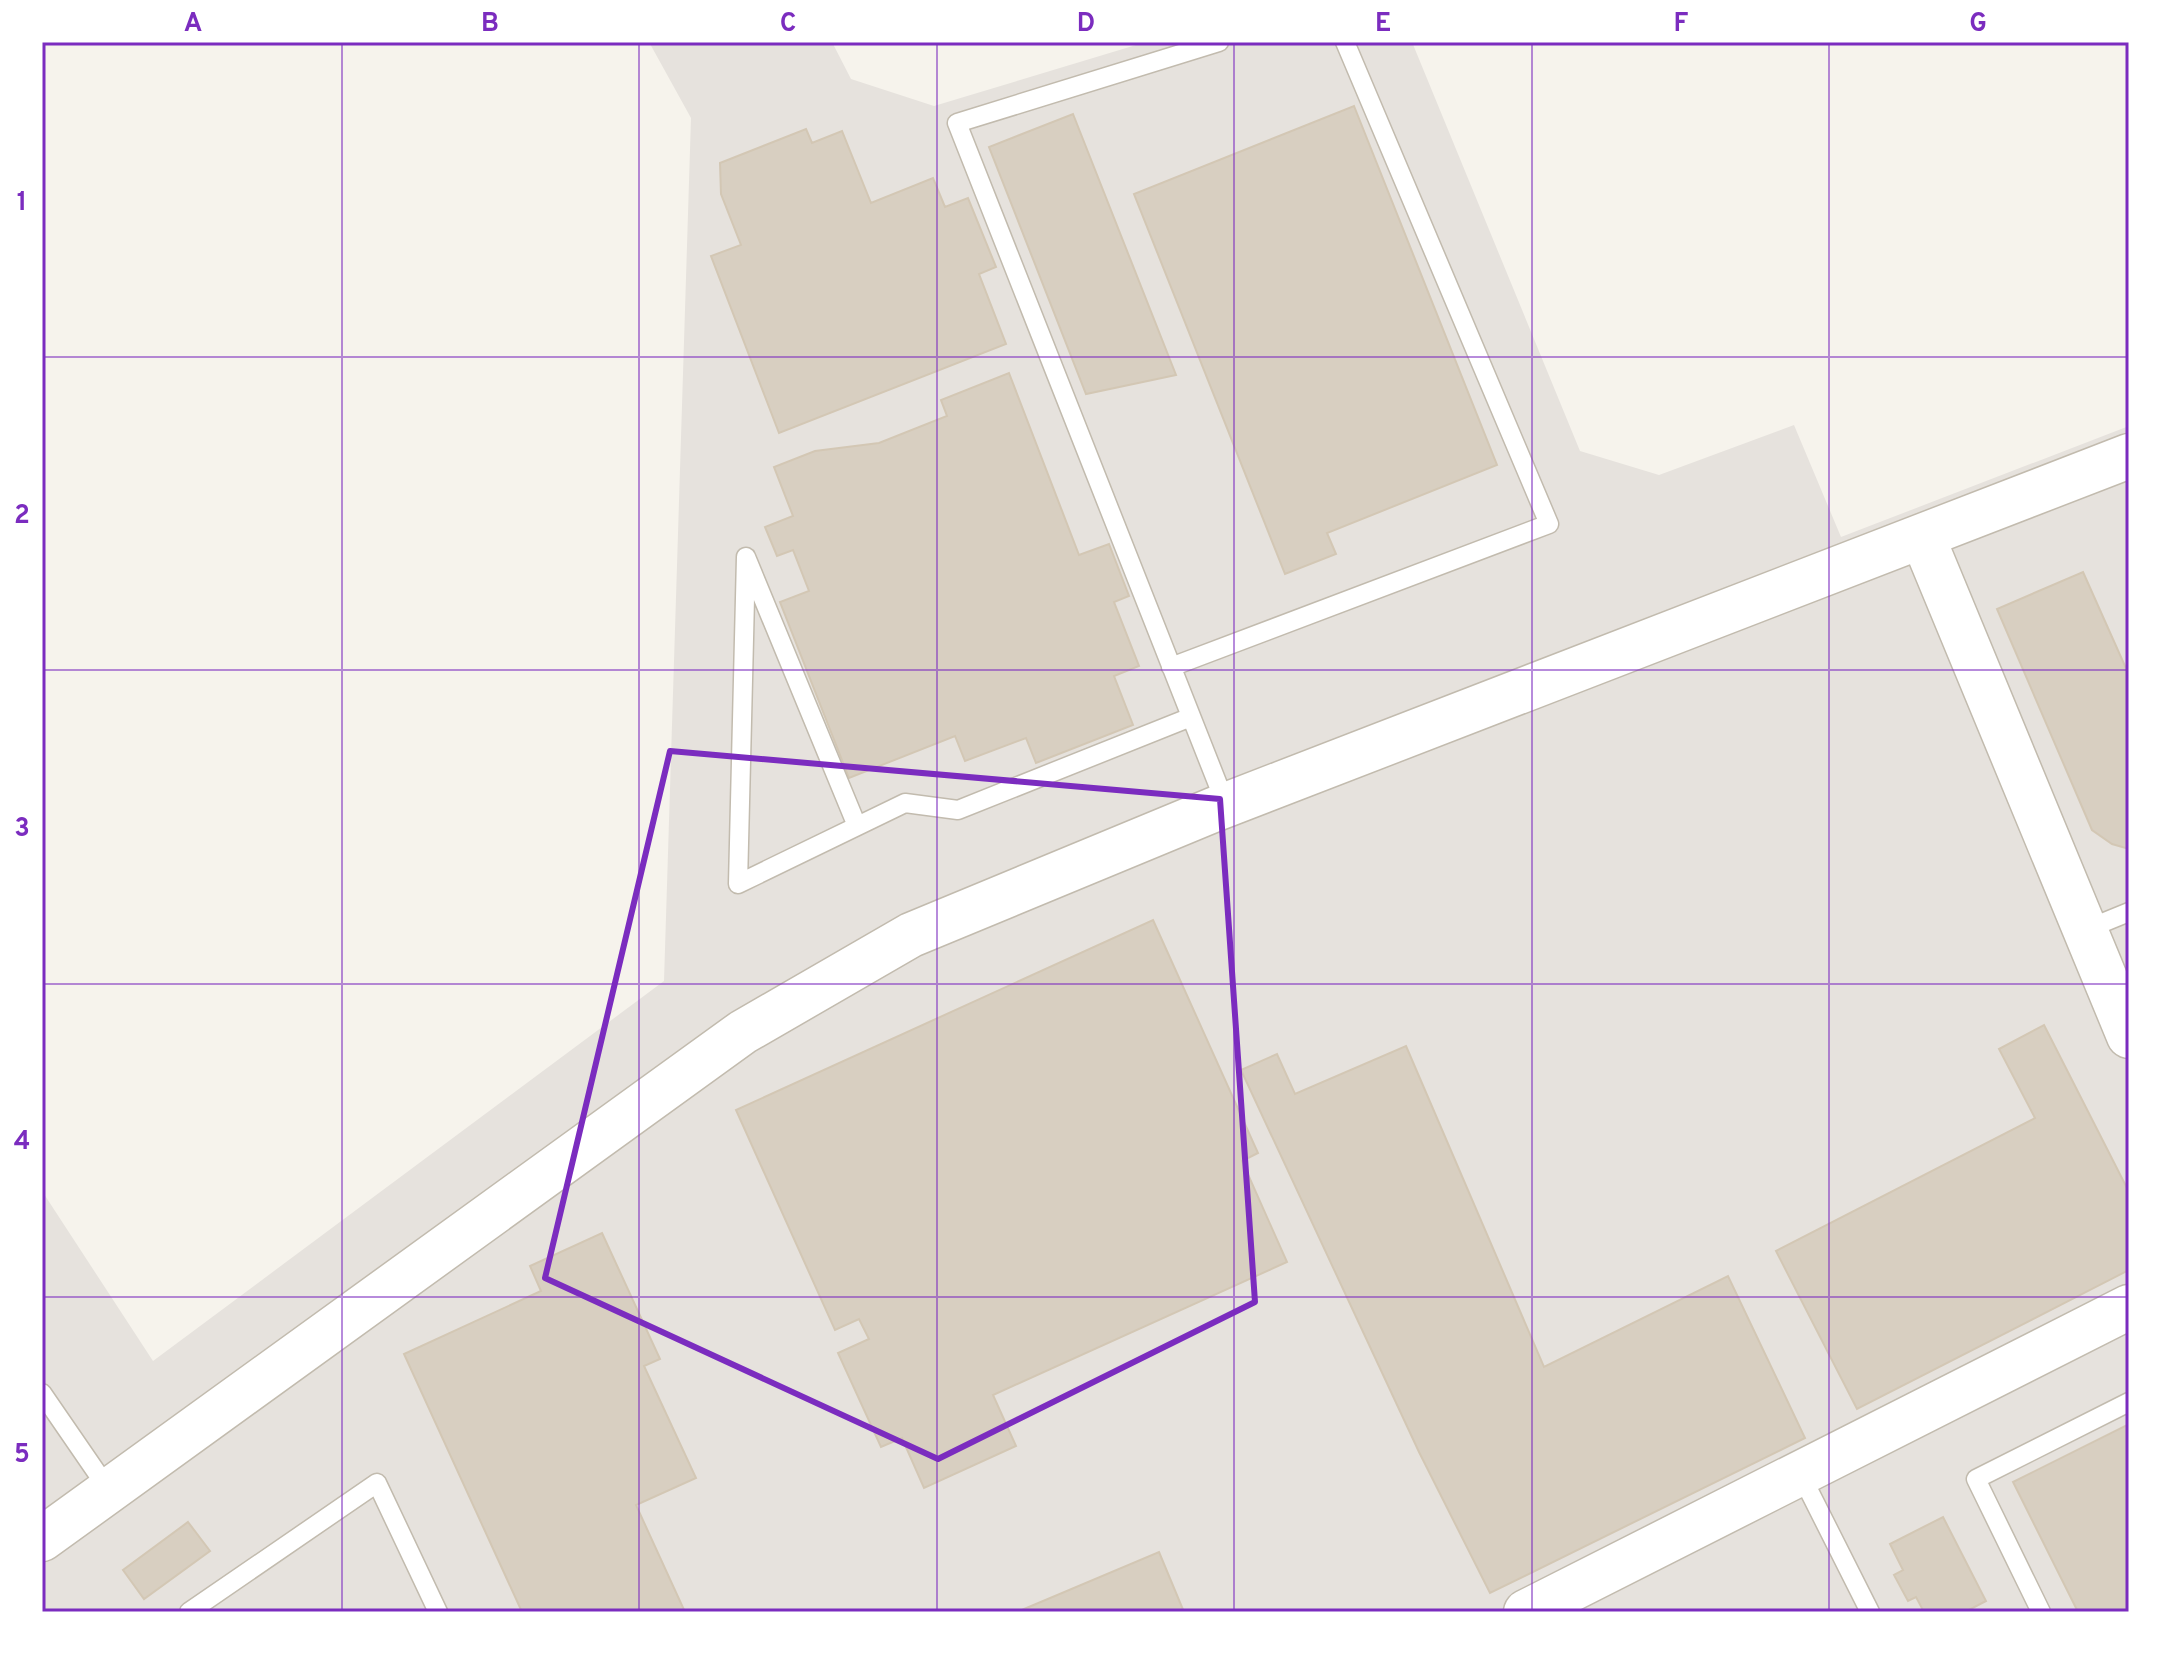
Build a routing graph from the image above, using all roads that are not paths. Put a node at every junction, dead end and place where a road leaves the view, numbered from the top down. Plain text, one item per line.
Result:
1 (1219, 42) edge
2 (1345, 42) edge
3 (2129, 456) edge
4 (1923, 538) junction
5 (1171, 667) junction
6 (1191, 717) junction
7 (1226, 805) junction
8 (857, 826) junction
9 (2129, 912) edge
10 (2085, 930) junction
11 (2129, 1036) edge
12 (2129, 1307) edge
13 (42, 1393) edge
14 (2129, 1402) edge
15 (1800, 1473) junction
16 (108, 1489) junction
17 (42, 1539) edge
18 (189, 1612) edge
19 (438, 1612) edge
20 (1526, 1612) edge
21 (1870, 1612) edge
22 (2041, 1612) edge

1 - 5 lane
2 - 5 lane
3 - 4 street
4 - 7 street
4 - 10 street
5 - 6 lane
6 - 7 lane
6 - 8 lane
7 - 16 street
8 - 8 lane
9 - 10 lane
10 - 11 street
12 - 15 street
13 - 16 lane
14 - 22 lane
15 - 20 street
15 - 21 lane
16 - 17 street
18 - 19 lane

